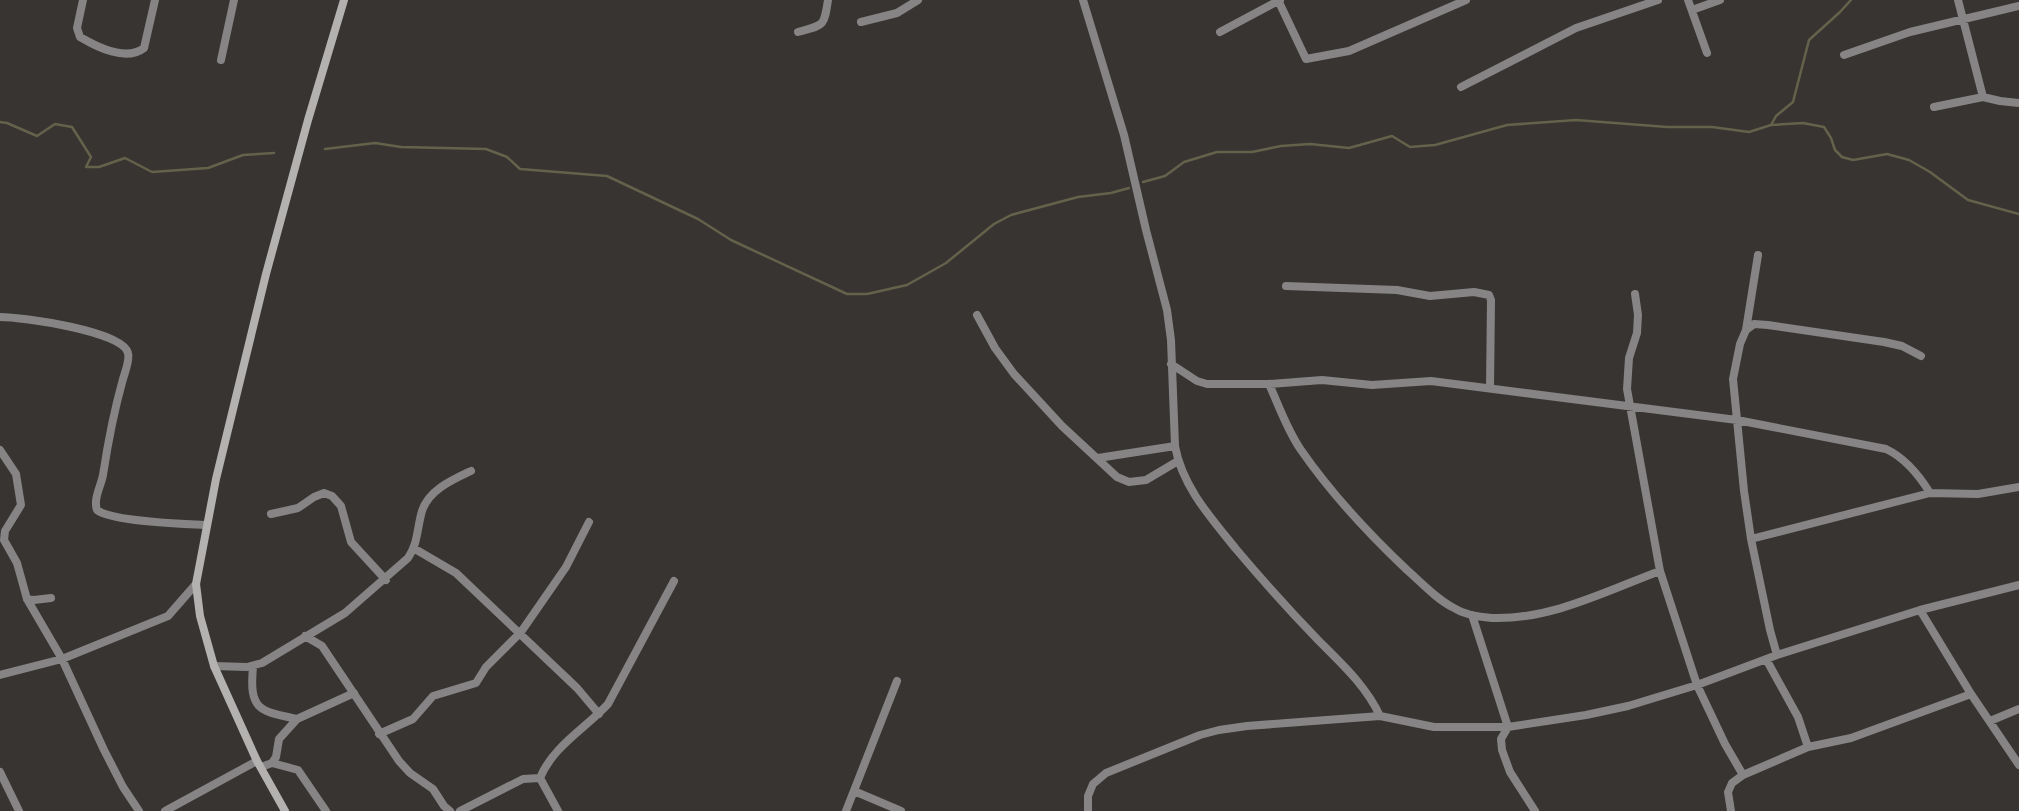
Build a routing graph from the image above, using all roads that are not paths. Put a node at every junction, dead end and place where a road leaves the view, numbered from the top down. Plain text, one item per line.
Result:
1 (84, 0) edge
2 (155, 0) edge
3 (234, 0) edge
4 (344, 0) edge
5 (828, 0) edge
6 (918, 0) edge
7 (1082, 0) edge
8 (1279, 0) edge
9 (1466, 0) edge
10 (1658, 0) edge
11 (1688, 0) edge
12 (1720, 0) edge
13 (1958, 0) edge
14 (2019, 6) edge
15 (1692, 10) junction
16 (1963, 19) junction
17 (861, 22) dead end
18 (798, 32) dead end
19 (1220, 32) dead end
20 (1707, 53) dead end
21 (1844, 55) dead end
22 (221, 60) dead end
23 (1461, 87) dead end
24 (1983, 97) junction
25 (2019, 103) edge
26 (1934, 107) dead end
27 (1758, 255) dead end
28 (1286, 286) dead end
29 (1635, 294) dead end
30 (977, 315) dead end
31 (0, 317) edge
32 (1746, 330) junction
33 (1921, 356) dead end
34 (1171, 364) junction
35 (1269, 384) junction
36 (1490, 388) junction
37 (1628, 405) junction
38 (1737, 420) junction
39 (1175, 446) junction
40 (0, 450) edge
41 (1098, 458) junction
42 (1178, 461) junction
43 (470, 471) dead end
44 (2019, 487) edge
45 (1930, 494) junction
46 (271, 514) dead end
47 (589, 522) dead end
48 (207, 524) junction
49 (1751, 539) junction
50 (415, 549) junction
51 (1660, 571) junction
52 (386, 580) junction
53 (674, 581) dead end
54 (196, 584) junction
55 (2019, 585) edge
56 (52, 598) dead end
57 (27, 599) junction
58 (1920, 610) junction
59 (1472, 615) junction
60 (520, 632) junction
61 (305, 636) junction
62 (1777, 655) junction
63 (62, 659) junction
64 (1766, 659) junction
65 (214, 666) junction
66 (253, 667) junction
67 (0, 675) edge
68 (897, 681) dead end
69 (1696, 685) junction
70 (354, 692) junction
71 (1971, 694) junction
72 (2019, 709) edge
73 (599, 714) junction
74 (1380, 716) junction
75 (298, 719) junction
76 (1990, 721) junction
77 (1508, 727) junction
78 (379, 734) junction
79 (1808, 747) junction
80 (272, 763) junction
81 (259, 764) junction
82 (2019, 765) edge
83 (0, 772) edge
84 (1743, 775) junction
85 (540, 778) junction
86 (854, 791) junction
87 (19, 811) edge
88 (139, 811) edge
89 (165, 811) edge
90 (285, 811) edge
91 (326, 811) edge
92 (450, 811) edge
93 (460, 811) edge
94 (558, 811) edge
95 (846, 811) edge
96 (901, 811) edge
97 (1088, 811) edge
98 (1535, 811) edge
99 (1731, 811) edge

1 - 2 street
3 - 22 street
4 - 48 street
5 - 18 street
6 - 17 street
7 - 34 street
8 - 9 street
8 - 19 street
10 - 23 street
11 - 15 street
12 - 15 street
13 - 16 street
14 - 16 street
15 - 20 street
16 - 21 street
16 - 24 street
24 - 25 street
24 - 26 street
27 - 32 street
28 - 36 street
29 - 37 street
30 - 41 street
31 - 48 street
32 - 33 street
32 - 38 street
34 - 35 street
34 - 39 street
35 - 36 street
35 - 59 street
36 - 37 street
37 - 38 street
37 - 51 street
38 - 45 street
38 - 49 street
39 - 41 street
39 - 42 street
40 - 57 street
41 - 42 street
42 - 74 street
43 - 50 street
44 - 45 street
45 - 49 street
46 - 52 street
47 - 60 street
48 - 54 street
49 - 62 street
50 - 52 street
50 - 60 street
51 - 59 street
51 - 69 street
52 - 61 street
53 - 73 street
54 - 63 street
54 - 65 street
55 - 58 street
56 - 57 street
57 - 63 street
58 - 62 street
58 - 71 street
59 - 77 street
60 - 73 street
60 - 78 street
61 - 66 street
61 - 70 street
62 - 64 street
63 - 67 street
63 - 88 street
64 - 69 street
64 - 79 street
65 - 66 street
65 - 81 street
66 - 75 street
68 - 86 street
69 - 77 street
69 - 84 street
70 - 75 street
70 - 78 street
71 - 76 street
71 - 79 street
72 - 76 street
73 - 85 street
74 - 77 street
74 - 97 street
75 - 80 street
76 - 82 street
77 - 98 street
78 - 92 street
79 - 84 street
80 - 81 street
80 - 91 street
81 - 89 street
81 - 90 street
83 - 87 street
84 - 99 street
85 - 93 street
85 - 94 street
86 - 95 street
86 - 96 street

